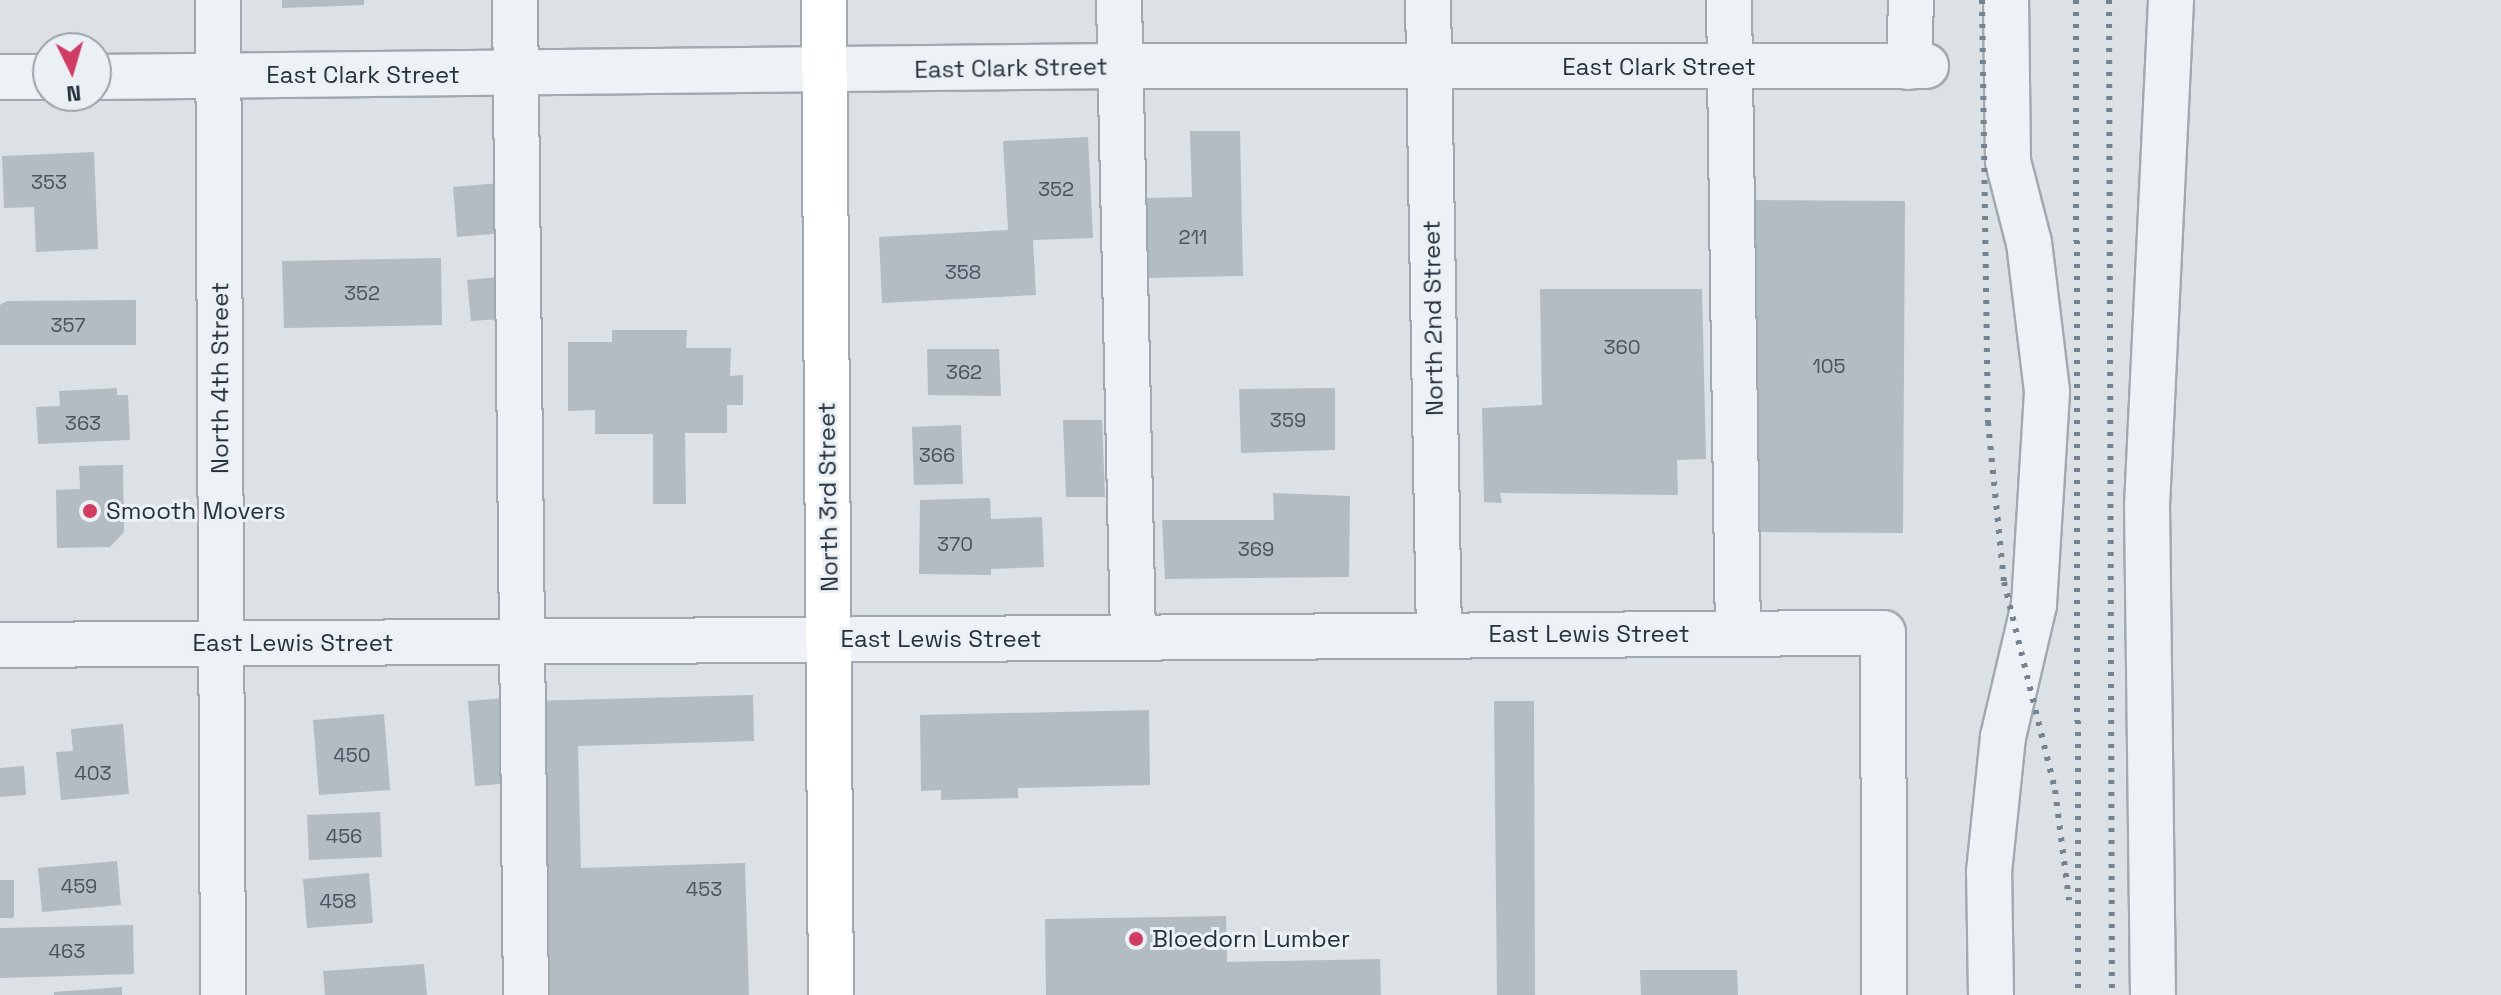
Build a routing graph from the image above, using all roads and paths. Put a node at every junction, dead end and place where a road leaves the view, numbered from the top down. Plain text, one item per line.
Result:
1 (218, 0) edge
2 (515, 0) edge
3 (824, 0) edge
4 (1119, 0) edge
5 (1428, 0) edge
6 (1729, 0) edge
7 (1911, 0) edge
8 (2006, 0) edge
9 (2171, 0) edge
10 (1118, 66) junction
11 (1428, 66) junction
12 (1729, 67) junction
13 (825, 71) junction
14 (515, 75) junction
15 (219, 76) junction
16 (0, 77) edge
17 (32, 77) edge
18 (112, 77) edge
19 (1738, 633) junction
20 (1439, 635) junction
21 (1133, 638) junction
22 (829, 639) junction
23 (522, 641) junction
24 (220, 643) junction
25 (0, 645) edge
26 (223, 995) edge
27 (526, 995) edge
28 (831, 995) edge
29 (1884, 995) edge
30 (1991, 995) edge
31 (2153, 995) edge

1 - 15 street, North 4th Street
2 - 14 street
3 - 13 main road, North 3rd Street
4 - 10 street
5 - 11 street, North 2nd Street
6 - 12 street
7 - 12 street, East Clark Street
8 - 30 street
9 - 31 street
10 - 11 street, East Clark Street
10 - 13 street, East Clark Street
10 - 21 street
11 - 12 street, East Clark Street
11 - 20 street, North 2nd Street
12 - 19 street
13 - 14 street, East Clark Street
13 - 22 main road, North 3rd Street
14 - 15 street, East Clark Street
14 - 23 street
15 - 18 street, East Clark Street
15 - 24 street, North 4th Street
16 - 17 street
19 - 20 street, East Lewis Street
19 - 29 street, East Lewis Street
20 - 21 street, East Lewis Street
21 - 22 street, East Lewis Street
22 - 23 street, East Lewis Street
22 - 28 main road, North 3rd Street
23 - 24 street, East Lewis Street
23 - 27 street
24 - 25 street, East Lewis Street
24 - 26 street, North 4th Street

